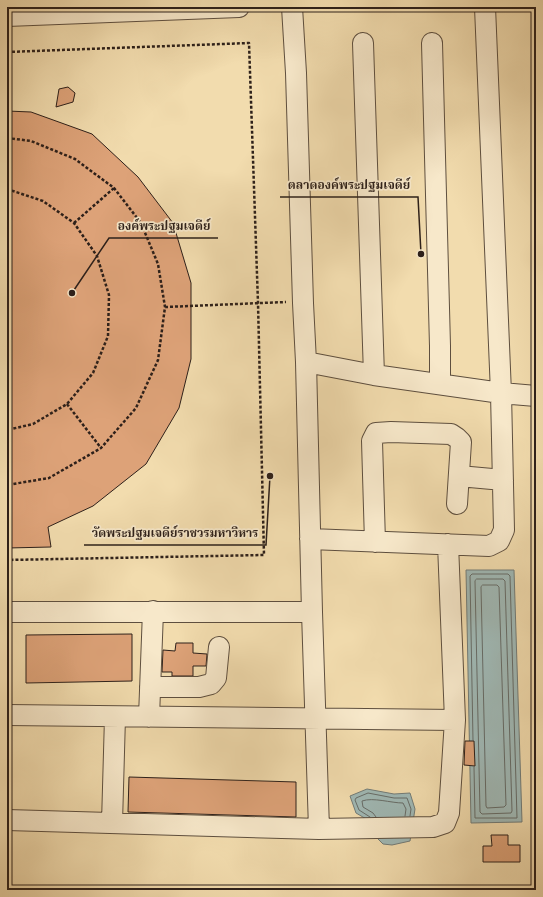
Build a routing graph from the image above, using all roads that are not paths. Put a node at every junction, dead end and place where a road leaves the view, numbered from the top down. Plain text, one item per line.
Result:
1 (239, 7) edge
2 (292, 7) edge
3 (485, 7) edge
4 (7, 16) edge
5 (363, 43) dead end
6 (432, 43) dead end
7 (306, 362) junction
8 (374, 375) junction
9 (440, 384) junction
10 (501, 393) junction
11 (536, 396) edge
12 (459, 476) junction
13 (503, 480) junction
14 (457, 504) dead end
15 (310, 540) junction
16 (375, 542) junction
17 (448, 544) junction
18 (152, 611) junction
19 (7, 612) edge
20 (312, 612) junction
21 (219, 647) dead end
22 (150, 687) junction
23 (7, 715) edge
24 (115, 717) junction
25 (149, 717) junction
26 (316, 718) junction
27 (454, 720) junction
28 (7, 820) edge
29 (112, 823) junction
30 (319, 829) junction

1 - 4 lane
2 - 7 lane
3 - 10 lane
5 - 8 lane
6 - 9 lane
7 - 8 lane
7 - 15 lane
8 - 9 lane
9 - 10 lane
10 - 11 lane
10 - 13 lane
12 - 13 lane
12 - 14 lane
12 - 16 lane
13 - 17 lane
15 - 16 lane
15 - 20 lane
16 - 17 lane
17 - 27 lane
18 - 19 lane
18 - 20 lane
18 - 22 lane
20 - 26 lane
21 - 22 lane
22 - 25 lane
23 - 24 lane
24 - 25 lane
24 - 29 lane
25 - 26 lane
26 - 27 lane
26 - 30 lane
27 - 30 lane
28 - 29 lane
29 - 30 lane

